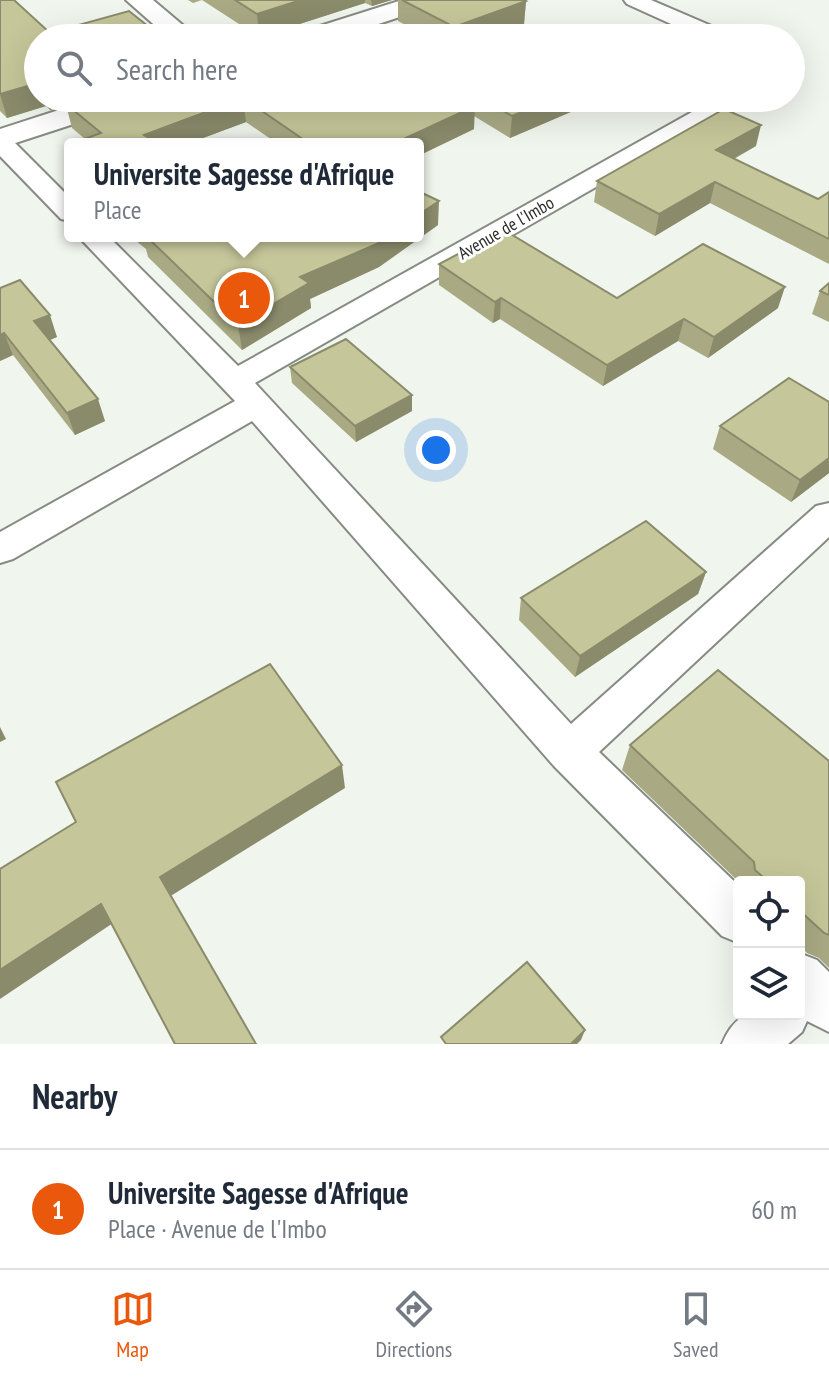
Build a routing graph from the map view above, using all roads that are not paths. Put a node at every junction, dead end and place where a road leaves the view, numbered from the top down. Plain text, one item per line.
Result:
1 (138, 0) edge
2 (427, 0) edge
3 (634, 0) edge
4 (168, 24) edge
5 (353, 24) edge
6 (688, 24) edge
7 (84, 112) edge
8 (711, 112) edge
9 (0, 141) edge
10 (64, 207) edge
11 (98, 242) edge
12 (246, 392) junction
13 (829, 516) edge
14 (0, 549) edge
15 (569, 752) junction
16 (733, 913) edge
17 (778, 1020) edge
18 (748, 1044) edge

1 - 4 street
2 - 5 street
3 - 6 street
7 - 9 street
8 - 12 street, Avenue de l'Imbo
9 - 10 street
11 - 12 street
12 - 14 street, Avenue de l'Imbo
12 - 15 street
13 - 15 street
15 - 16 street
17 - 18 street

